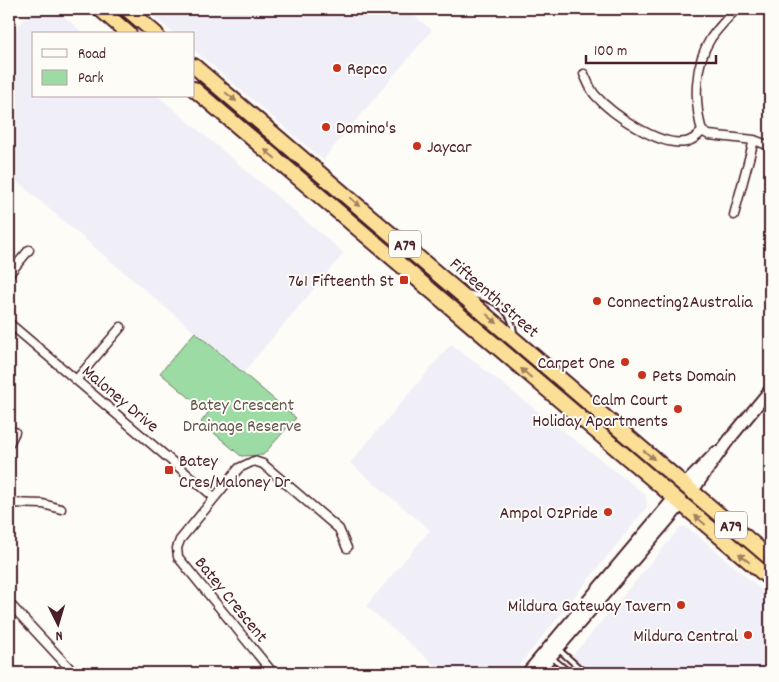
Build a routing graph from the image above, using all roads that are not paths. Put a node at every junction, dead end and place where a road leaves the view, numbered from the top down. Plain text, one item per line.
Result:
1 (100, 9) edge
2 (127, 9) edge
3 (736, 9) edge
4 (127, 32) edge
5 (154, 32) edge
6 (195, 67) edge
7 (584, 74) dead end
8 (195, 90) edge
9 (702, 132) junction
10 (754, 140) junction
11 (770, 146) edge
12 (298, 154) junction
13 (286, 167) junction
14 (734, 215) dead end
15 (29, 250) dead end
16 (9, 274) edge
17 (9, 324) edge
18 (121, 327) dead end
19 (76, 380) junction
20 (770, 390) edge
21 (581, 396) junction
22 (568, 410) junction
23 (15, 432) dead end
24 (9, 444) edge
25 (688, 489) junction
26 (214, 497) junction
27 (677, 502) junction
28 (9, 503) edge
29 (61, 509) dead end
30 (347, 548) dead end
31 (770, 558) edge
32 (770, 579) edge
33 (9, 603) edge
34 (554, 653) junction
35 (74, 673) edge
36 (273, 673) edge
37 (527, 673) edge
38 (537, 673) edge
39 (570, 673) edge
40 (585, 673) edge

1 - 4 highway
2 - 5 highway
3 - 9 street
6 -> 12 highway, Fifteenth Street / A79
7 - 9 street
13 -> 8 highway, Fifteenth Street / A79
9 - 10 street
10 - 11 street
10 - 14 street
12 - 13 highway
12 -> 21 highway, Fifteenth Street / A79
22 -> 13 highway, Fifteenth Street / A79
15 - 16 street
17 - 19 street, Maloney Drive
18 - 19 street
19 - 26 street, Maloney Drive
20 - 25 street
21 - 22 highway
21 -> 25 highway, Fifteenth Street / A79
22 - 27 highway, Fifteenth Street / A79
23 - 24 street
25 - 27 highway
25 - 31 highway, Fifteenth Street / A79
26 - 30 street, Batey Crescent
26 - 36 street, Batey Crescent
32 -> 27 highway, Fifteenth Street / A79
27 - 34 street
27 - 37 street
28 - 29 street
33 - 35 street
34 - 38 street
34 - 39 lane
34 - 40 lane

